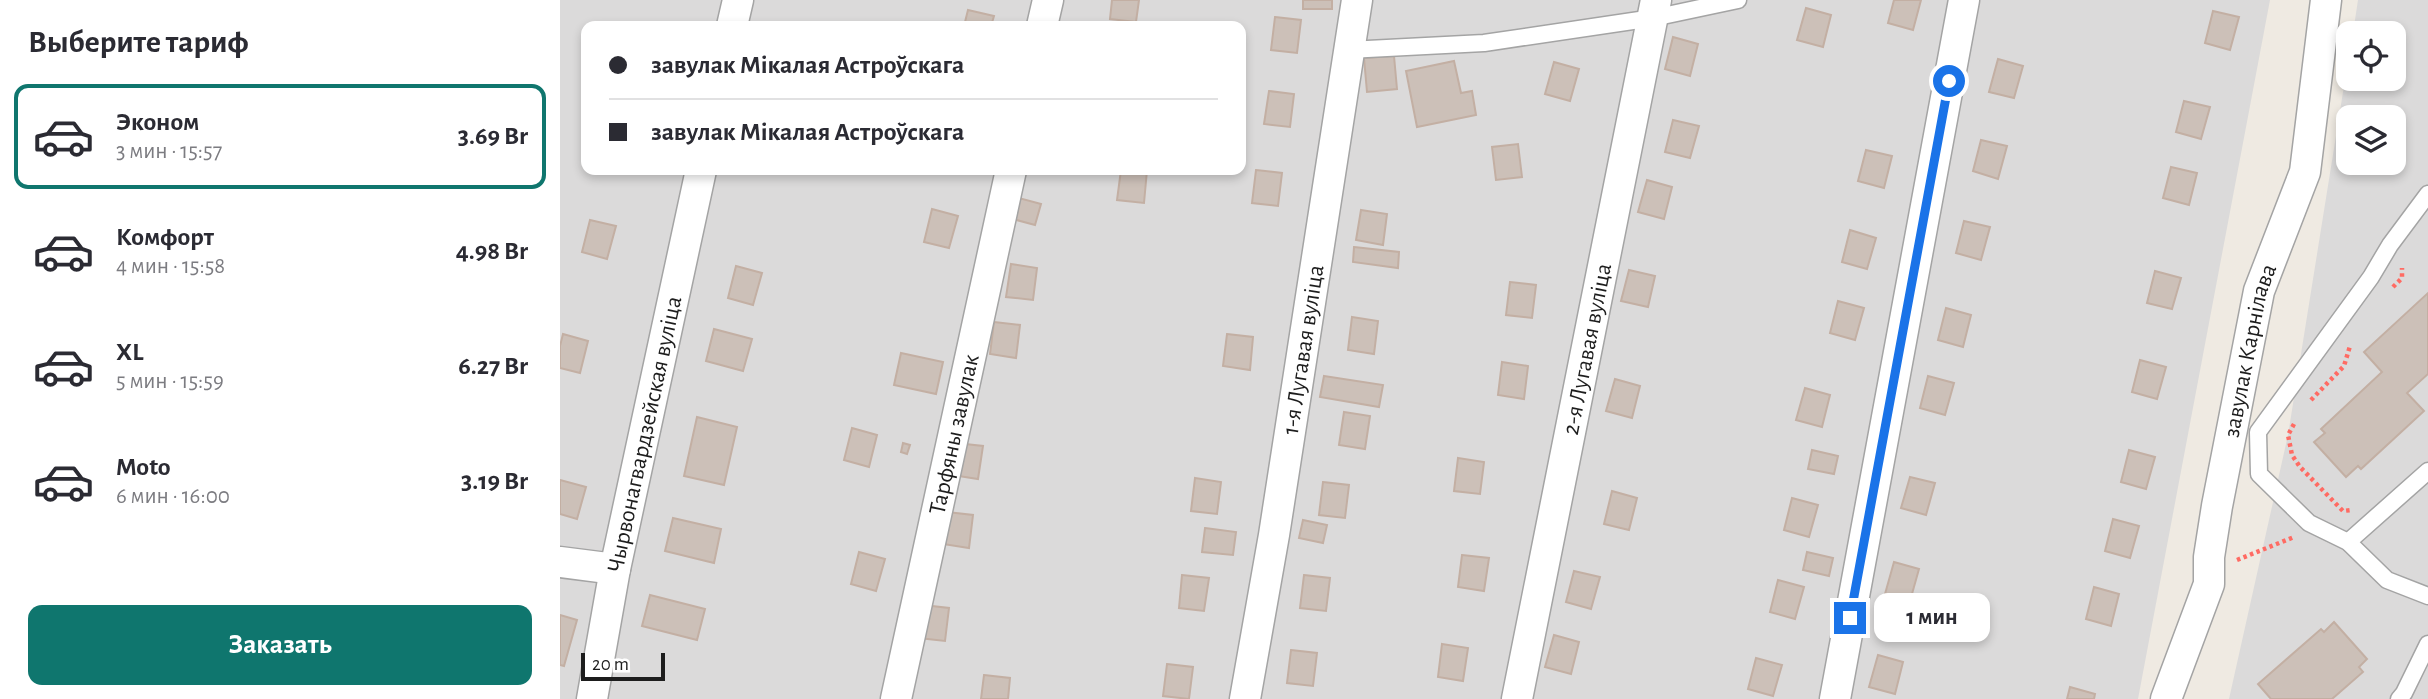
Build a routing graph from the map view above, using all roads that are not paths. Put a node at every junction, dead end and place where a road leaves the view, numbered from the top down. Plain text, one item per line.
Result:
1 (738, 0) edge
2 (1048, 0) edge
3 (1357, 0) edge
4 (1738, 0) edge
5 (1964, 0) edge
6 (2326, 0) edge
7 (1655, 9) edge
8 (733, 21) edge
9 (1043, 21) edge
10 (1348, 50) junction
11 (700, 175) edge
12 (1010, 175) edge
13 (2428, 194) edge
14 (2428, 471) edge
15 (2348, 542) junction
16 (560, 562) edge
17 (615, 569) junction
18 (2428, 596) edge
19 (2428, 644) edge
20 (592, 699) edge
21 (896, 699) edge
22 (1245, 699) edge
23 (1517, 699) edge
24 (1835, 699) edge
25 (2166, 699) edge
26 (2399, 699) edge

1 - 8 street
2 - 9 street
3 - 10 street, 1-я Лугавая вуліца
4 - 7 lane
5 - 24 street
6 - 25 street, завулак Карнілава
7 - 10 lane
7 - 23 street, 2-я Лугавая вуліца
10 - 22 street, 1-я Лугавая вуліца
11 - 17 street, Чырвонагвардзейская вуліца
12 - 21 street, Тарфяны завулак
13 - 15 lane
14 - 15 lane
15 - 18 lane
16 - 17 street
17 - 20 street, Чырвонагвардзейская вуліца
19 - 26 lane

